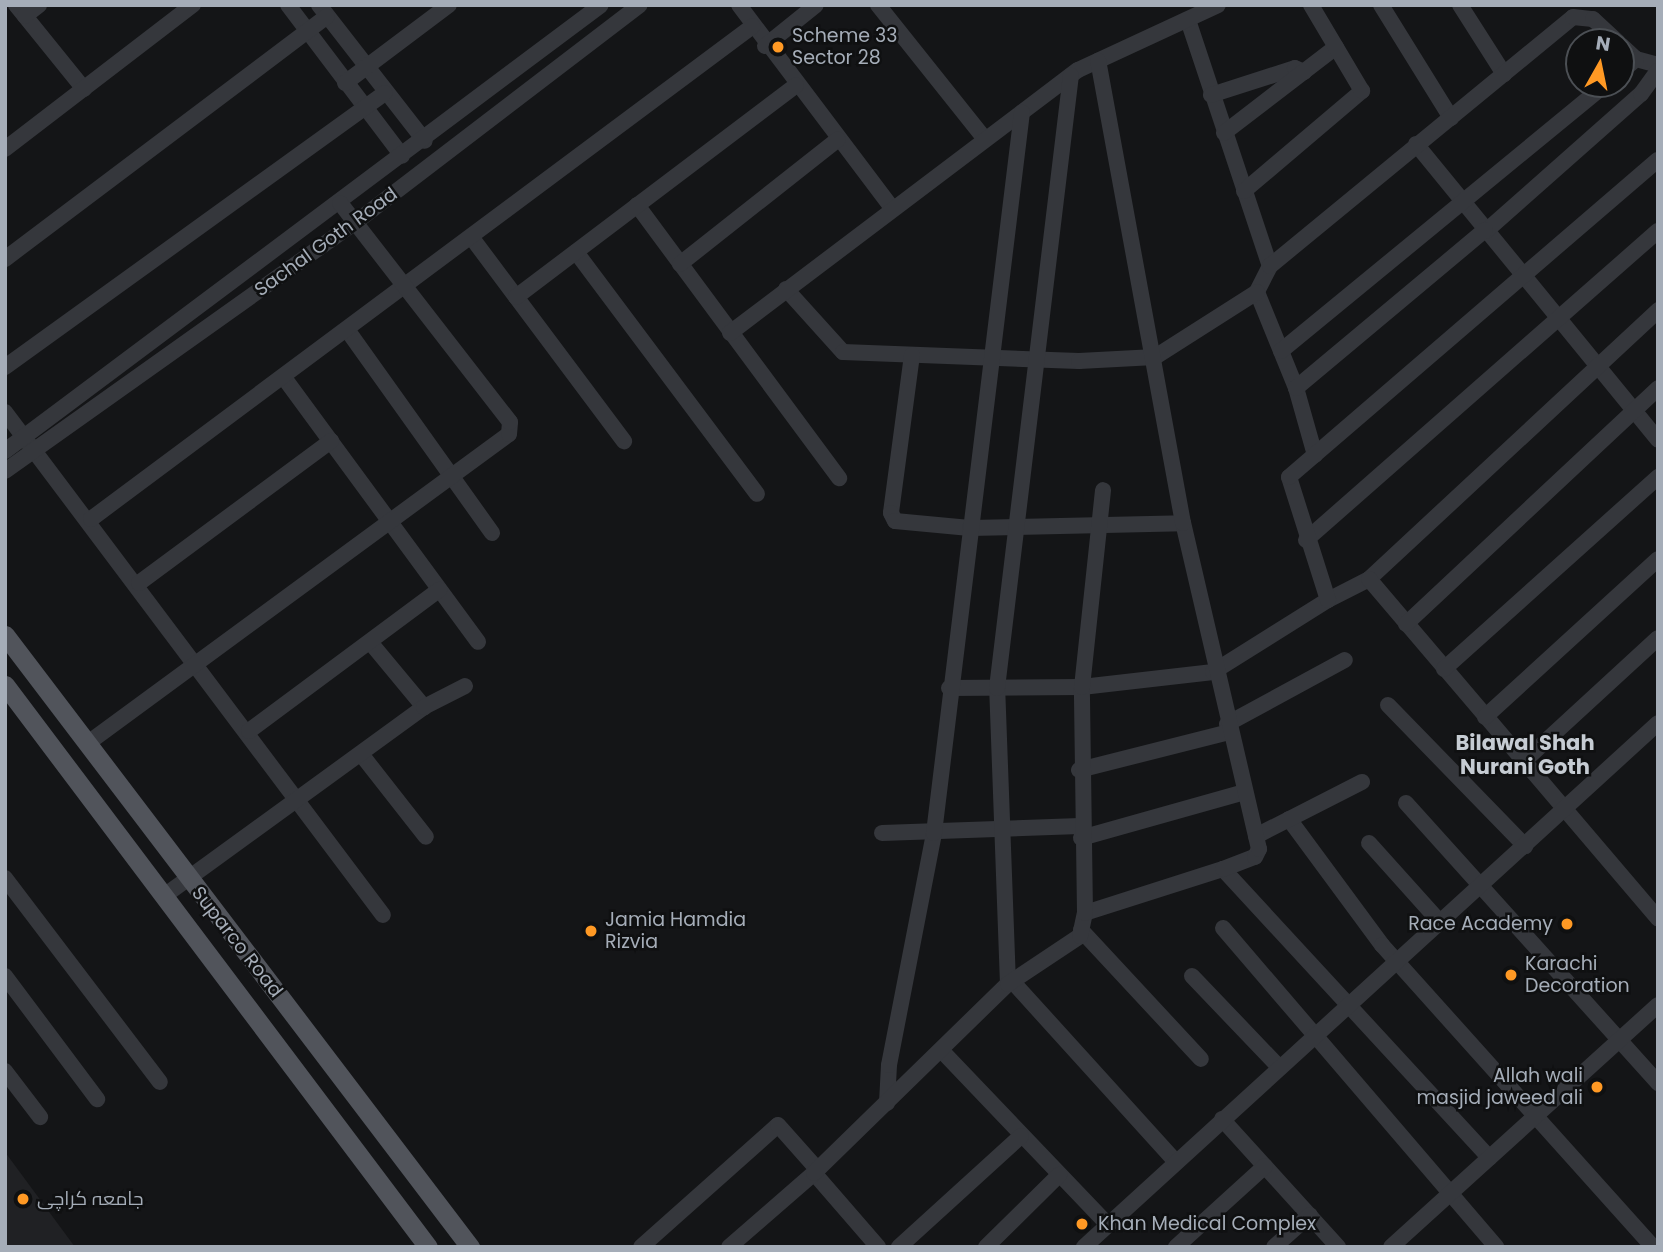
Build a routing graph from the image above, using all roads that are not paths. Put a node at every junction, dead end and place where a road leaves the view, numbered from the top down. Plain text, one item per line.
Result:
1 (39, 5) edge
2 (193, 5) edge
3 (288, 5) edge
4 (601, 5) edge
5 (640, 5) edge
6 (739, 5) edge
7 (816, 5) edge
8 (878, 5) edge
9 (1218, 5) edge
10 (1311, 5) edge
11 (1381, 5) edge
12 (1460, 5) edge
13 (439, 8) edge
14 (20, 10) edge
15 (323, 10) edge
16 (1188, 20) junction
17 (753, 26) junction
18 (1602, 28) edge
19 (307, 31) junction
20 (765, 46) junction
21 (1336, 47) junction
22 (1636, 59) edge
23 (1098, 61) junction
24 (1658, 65) edge
25 (368, 69) junction
26 (1658, 71) edge
27 (1304, 72) junction
28 (1071, 75) junction
29 (1504, 75) junction
30 (345, 83) junction
31 (796, 85) junction
32 (84, 89) junction
33 (385, 93) junction
34 (1211, 95) junction
35 (1589, 98) edge
36 (363, 108) junction
37 (1022, 112) junction
38 (1451, 117) junction
39 (1224, 133) junction
40 (838, 139) junction
41 (985, 139) junction
42 (425, 141) junction
43 (7, 143) edge
44 (1416, 144) junction
45 (402, 156) junction
46 (1658, 160) edge
47 (1244, 191) junction
48 (1462, 202) junction
49 (340, 203) junction
50 (637, 205) junction
51 (891, 206) junction
52 (356, 222) junction
53 (1485, 231) junction
54 (1658, 231) edge
55 (472, 238) junction
56 (576, 252) junction
57 (5, 259) edge
58 (680, 264) junction
59 (1270, 266) junction
60 (1525, 279) junction
61 (404, 289) junction
62 (786, 289) junction
63 (1256, 292) junction
64 (516, 297) junction
65 (1658, 310) edge
66 (1557, 318) junction
67 (348, 331) junction
68 (730, 333) junction
69 (1281, 351) junction
70 (912, 355) junction
71 (993, 356) junction
72 (1155, 357) junction
73 (1041, 359) junction
74 (5, 367) edge
75 (1597, 367) junction
76 (285, 379) junction
77 (1296, 388) junction
78 (1658, 388) edge
79 (1634, 411) junction
80 (5, 412) edge
81 (1658, 440) edge
82 (31, 441) junction
83 (331, 441) junction
84 (624, 441) dead end
85 (5, 451) edge
86 (1315, 455) junction
87 (5, 471) edge
88 (457, 476) junction
89 (1658, 477) edge
90 (839, 478) dead end
91 (1103, 490) dead end
92 (757, 494) dead end
93 (92, 519) junction
94 (390, 521) junction
95 (1183, 523) junction
96 (1099, 526) junction
97 (970, 528) junction
98 (1018, 528) junction
99 (492, 533) dead end
100 (1306, 540) junction
101 (1658, 559) edge
102 (1368, 579) junction
103 (139, 583) junction
104 (439, 590) junction
105 (1328, 600) junction
106 (1406, 624) junction
107 (5, 635) edge
108 (1658, 638) edge
109 (370, 642) junction
110 (478, 642) dead end
111 (1345, 660) dead end
112 (200, 665) junction
113 (1444, 669) junction
114 (1213, 672) junction
115 (5, 685) edge
116 (464, 686) dead end
117 (1082, 687) junction
118 (949, 688) junction
119 (996, 688) junction
120 (1388, 705) dead end
121 (424, 707) junction
122 (1485, 717) junction
123 (1228, 728) junction
124 (1656, 728) edge
125 (248, 732) junction
126 (88, 743) junction
127 (361, 754) junction
128 (1523, 762) junction
129 (1079, 770) junction
130 (1362, 782) dead end
131 (1245, 792) junction
132 (299, 800) junction
133 (1406, 803) dead end
134 (1564, 811) junction
135 (1289, 819) junction
136 (997, 830) junction
137 (1081, 832) junction
138 (882, 833) dead end
139 (934, 833) junction
140 (1256, 836) junction
141 (426, 837) dead end
142 (1369, 843) dead end
143 (1525, 846) junction
144 (1223, 869) junction
145 (5, 878) edge
146 (188, 878) junction
147 (1481, 886) junction
148 (164, 896) junction
149 (1085, 913) junction
150 (383, 915) dead end
151 (1658, 919) edge
152 (1439, 921) junction
153 (1223, 928) dead end
154 (1081, 930) junction
155 (1395, 959) junction
156 (5, 976) edge
157 (1192, 976) dead end
158 (1010, 982) junction
159 (1658, 1005) edge
160 (1350, 1006) junction
161 (1313, 1039) junction
162 (1621, 1039) junction
163 (941, 1050) junction
164 (1201, 1059) dead end
165 (1280, 1068) junction
166 (5, 1071) edge
167 (160, 1082) dead end
168 (1658, 1083) edge
169 (97, 1099) dead end
170 (887, 1103) junction
171 (40, 1117) dead end
172 (1536, 1117) junction
173 (1222, 1119) junction
174 (1021, 1136) junction
175 (1490, 1158) junction
176 (1176, 1161) junction
177 (1265, 1166) junction
178 (816, 1172) junction
179 (1059, 1175) junction
180 (1449, 1194) junction
181 (1310, 1215) junction
182 (1108, 1225) junction
183 (428, 1247) edge
184 (470, 1247) edge
185 (641, 1247) edge
186 (729, 1247) edge
187 (878, 1247) edge
188 (900, 1247) edge
189 (986, 1247) edge
190 (1084, 1247) edge
191 (1176, 1247) edge
192 (1274, 1247) edge
193 (1338, 1247) edge
194 (1391, 1247) edge
195 (1496, 1247) edge
196 (1653, 1247) edge

1 - 14 street
2 - 32 street
3 - 19 street
4 - 42 street, Sachal Goth Road
5 - 52 street, Sachal Goth Road
6 - 17 street
7 - 20 street
8 - 41 street
9 - 16 street
10 - 21 street
11 - 38 street
12 - 29 street
13 - 25 street
14 - 32 street
15 - 19 street
15 - 25 street
16 - 23 street
16 - 34 street
17 - 20 street
17 - 55 street
18 - 29 street
19 - 30 street
19 - 57 street
20 - 31 street
21 - 27 street
21 - 47 street
22 - 24 street
23 - 28 street
23 - 72 street
25 - 30 street
25 - 33 street
26 - 53 street
27 - 34 street
27 - 39 street
28 - 37 street
28 - 73 street
29 - 38 street
30 - 36 street
31 - 40 street
31 - 50 street
32 - 43 street
33 - 36 street
33 - 42 street
34 - 39 street
35 - 48 street
36 - 45 street
36 - 74 street
37 - 41 street
37 - 71 street
38 - 44 street
39 - 47 street
40 - 51 street
40 - 58 street
41 - 51 street
42 - 45 street, Sachal Goth Road
44 - 48 street
44 - 59 street
45 - 49 street, Sachal Goth Road
46 - 60 street
47 - 59 street
48 - 53 street
48 - 69 street
49 - 52 street
49 - 82 street, Sachal Goth Road
50 - 56 street
50 - 58 street
51 - 62 street
52 - 61 street
52 - 82 street, Sachal Goth Road
53 - 60 street
53 - 77 street
54 - 66 street
55 - 61 street
55 - 64 street
56 - 64 street
56 - 92 street
58 - 68 street
59 - 63 street
60 - 66 street
60 - 86 street
61 - 67 street
61 - 88 street
62 - 68 street
62 - 70 street
63 - 69 street
63 - 72 street
64 - 84 street
65 - 75 street
66 - 75 street
66 - 100 street
67 - 76 street
67 - 88 street
68 - 90 street
69 - 77 street
70 - 71 street
70 - 97 street
71 - 73 street
71 - 97 street
72 - 73 street
72 - 95 street
73 - 98 street
75 - 79 street
75 - 102 street
76 - 83 street
76 - 93 street
77 - 86 street
78 - 79 street
79 - 81 street
79 - 106 street
80 - 82 street
82 - 85 street, Sachal Goth Road
82 - 87 street, Sachal Goth Road
82 - 93 street
83 - 94 street
83 - 103 street
86 - 100 street
88 - 94 street
88 - 99 street
89 - 113 street
91 - 96 street
93 - 103 street
94 - 104 street
94 - 112 street
95 - 96 street
95 - 114 street
96 - 98 street
96 - 117 street
97 - 98 street
97 - 118 street
98 - 119 street
100 - 105 street
101 - 122 street
102 - 105 street
102 - 106 street
103 - 112 street
104 - 109 street
104 - 110 street
105 - 114 street
106 - 113 street
107 - 126 main road, Suparco Road
108 - 128 street
109 - 121 street
109 - 125 street
111 - 123 street
112 - 125 street
112 - 126 street
113 - 122 street
114 - 117 street
114 - 123 street
115 - 148 main road, Suparco Road
116 - 121 street
117 - 119 street
117 - 129 street
118 - 119 street
118 - 139 street
119 - 136 street
120 - 143 street
121 - 127 street
122 - 128 street
123 - 129 street
123 - 131 street
124 - 134 street
125 - 132 street
126 - 146 main road, Suparco Road
127 - 132 street
127 - 141 street
128 - 134 street
129 - 137 street
130 - 135 street
131 - 137 street
131 - 140 street
132 - 146 street
132 - 150 street
133 - 147 street
134 - 143 street
134 - 151 street
135 - 140 street
135 - 155 street
136 - 137 street
136 - 139 street
136 - 158 street
137 - 149 street
138 - 139 street
139 - 170 street
140 - 144 street
142 - 152 street
143 - 147 street
144 - 149 street
144 - 160 street
145 - 167 street
146 - 148 street
146 - 184 main road, Suparco Road
147 - 152 street
147 - 162 street
148 - 183 main road, Suparco Road
149 - 154 street
152 - 155 street
153 - 161 street
154 - 158 street
154 - 164 street
155 - 160 street
155 - 172 street
156 - 169 street
157 - 165 street
158 - 163 street
158 - 176 street
159 - 162 street
160 - 161 street
160 - 175 street
161 - 165 street
161 - 180 street
162 - 168 street
162 - 172 street
163 - 170 street
163 - 174 street
165 - 173 street
166 - 171 street
170 - 178 street
172 - 175 street
172 - 196 street
173 - 176 street
173 - 177 street
174 - 179 street
174 - 188 street
175 - 180 street
176 - 182 street
177 - 181 street
177 - 191 street
178 - 185 street
178 - 186 street
178 - 187 street
179 - 182 street
179 - 189 street
180 - 194 street
180 - 195 street
181 - 192 street
181 - 193 street
182 - 190 street

